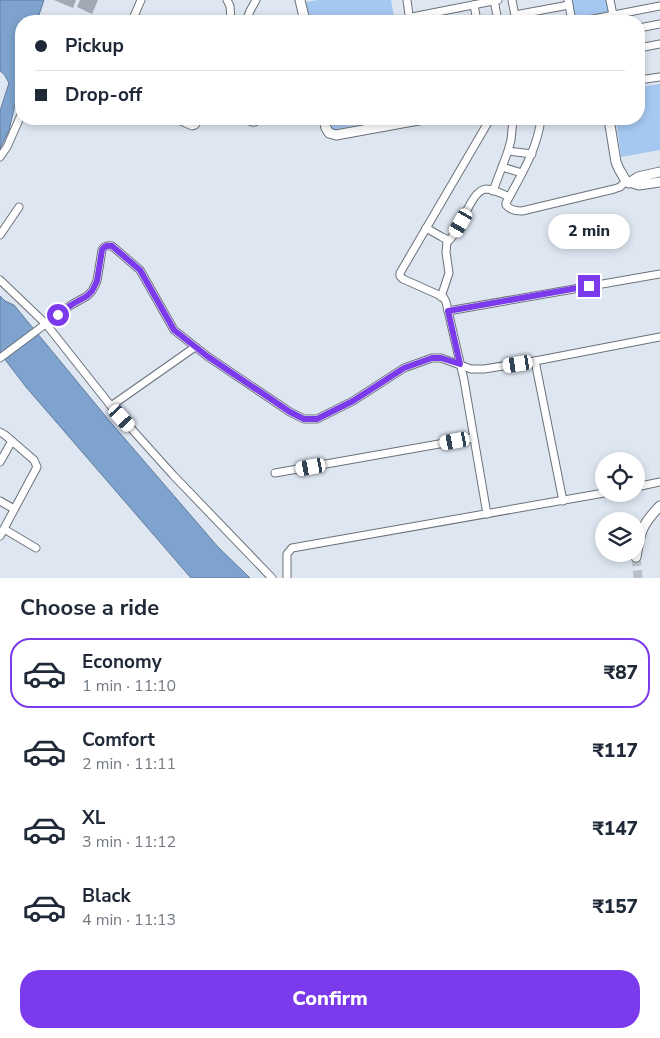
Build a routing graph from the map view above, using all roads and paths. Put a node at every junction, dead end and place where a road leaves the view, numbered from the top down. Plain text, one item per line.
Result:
1 (140, 0) edge
2 (227, 0) edge
3 (256, 0) edge
4 (300, 0) edge
5 (406, 0) edge
6 (495, 0) edge
7 (512, 0) edge
8 (610, 0) edge
9 (568, 2) edge
10 (474, 5) junction
11 (660, 6) edge
12 (134, 15) edge
13 (231, 15) edge
14 (249, 15) edge
15 (304, 15) edge
16 (410, 15) edge
17 (435, 15) edge
18 (476, 15) edge
19 (497, 15) edge
20 (514, 15) edge
21 (525, 15) edge
22 (571, 15) edge
23 (613, 15) joint
24 (660, 24) edge
25 (645, 27) edge
26 (660, 44) edge
27 (645, 47) edge
28 (660, 77) edge
29 (645, 79) edge
30 (16, 125) edge
31 (325, 125) edge
32 (391, 125) edge
33 (486, 125) edge
34 (512, 125) edge
35 (540, 125) edge
36 (610, 125) edge
37 (508, 151) junction
38 (532, 154) junction
39 (0, 157) edge
40 (502, 167) junction
41 (660, 172) edge
42 (522, 173) junction
43 (628, 182) junction
44 (660, 182) edge
45 (493, 191) junction
46 (509, 197) junction
47 (19, 207) dead end
48 (426, 228) junction
49 (0, 235) edge
50 (447, 242) junction
51 (660, 274) edge
52 (0, 280) edge
53 (441, 297) junction
54 (448, 311) junction
55 (45, 325) junction
56 (660, 337) edge
57 (195, 347) junction
58 (0, 358) edge
59 (535, 361) junction
60 (460, 364) junction
61 (111, 406) junction
62 (0, 432) edge
63 (473, 438) junction
64 (12, 441) junction
65 (0, 462) edge
66 (275, 473) dead end
67 (660, 482) edge
68 (645, 485) edge
69 (595, 495) edge
70 (0, 500) edge
71 (563, 501) junction
72 (660, 506) edge
73 (14, 509) junction
74 (487, 514) junction
75 (645, 523) edge
76 (2, 532) edge
77 (36, 548) dead end
78 (272, 578) edge
79 (287, 578) edge

1 - 12 street
2 - 13 street
3 - 14 street
4 - 15 street
5 - 16 street
6 - 10 street
6 - 19 street
7 - 20 street
8 - 23 street
9 - 21 street
9 - 22 street
10 - 17 street
10 - 18 street
11 - 23 street
24 - 25 street
26 - 27 street
28 - 29 street
30 - 39 street
31 - 32 street
33 - 48 street
34 - 37 street
35 - 38 street
36 - 43 street
37 - 38 street
37 - 40 street
38 - 42 street
40 - 42 street
40 - 45 street
41 - 43 street
42 - 46 street
43 - 44 street
43 - 46 street
45 - 46 street
45 - 50 street
47 - 49 street
48 - 50 street
48 - 53 street
50 - 53 street
51 - 54 street
52 - 55 street
53 - 54 street
54 - 60 street
55 - 57 street
55 - 58 street
55 - 61 street
56 - 59 street
57 - 60 street
57 - 61 street
59 - 60 street
59 - 71 street
60 - 63 street
61 - 78 street
62 - 64 street
63 - 66 street
63 - 74 street
64 - 65 street
64 - 73 street
67 - 68 street
69 - 71 street
70 - 73 street
71 - 74 street
72 - 75 street
73 - 76 street
74 - 79 street
76 - 77 street

